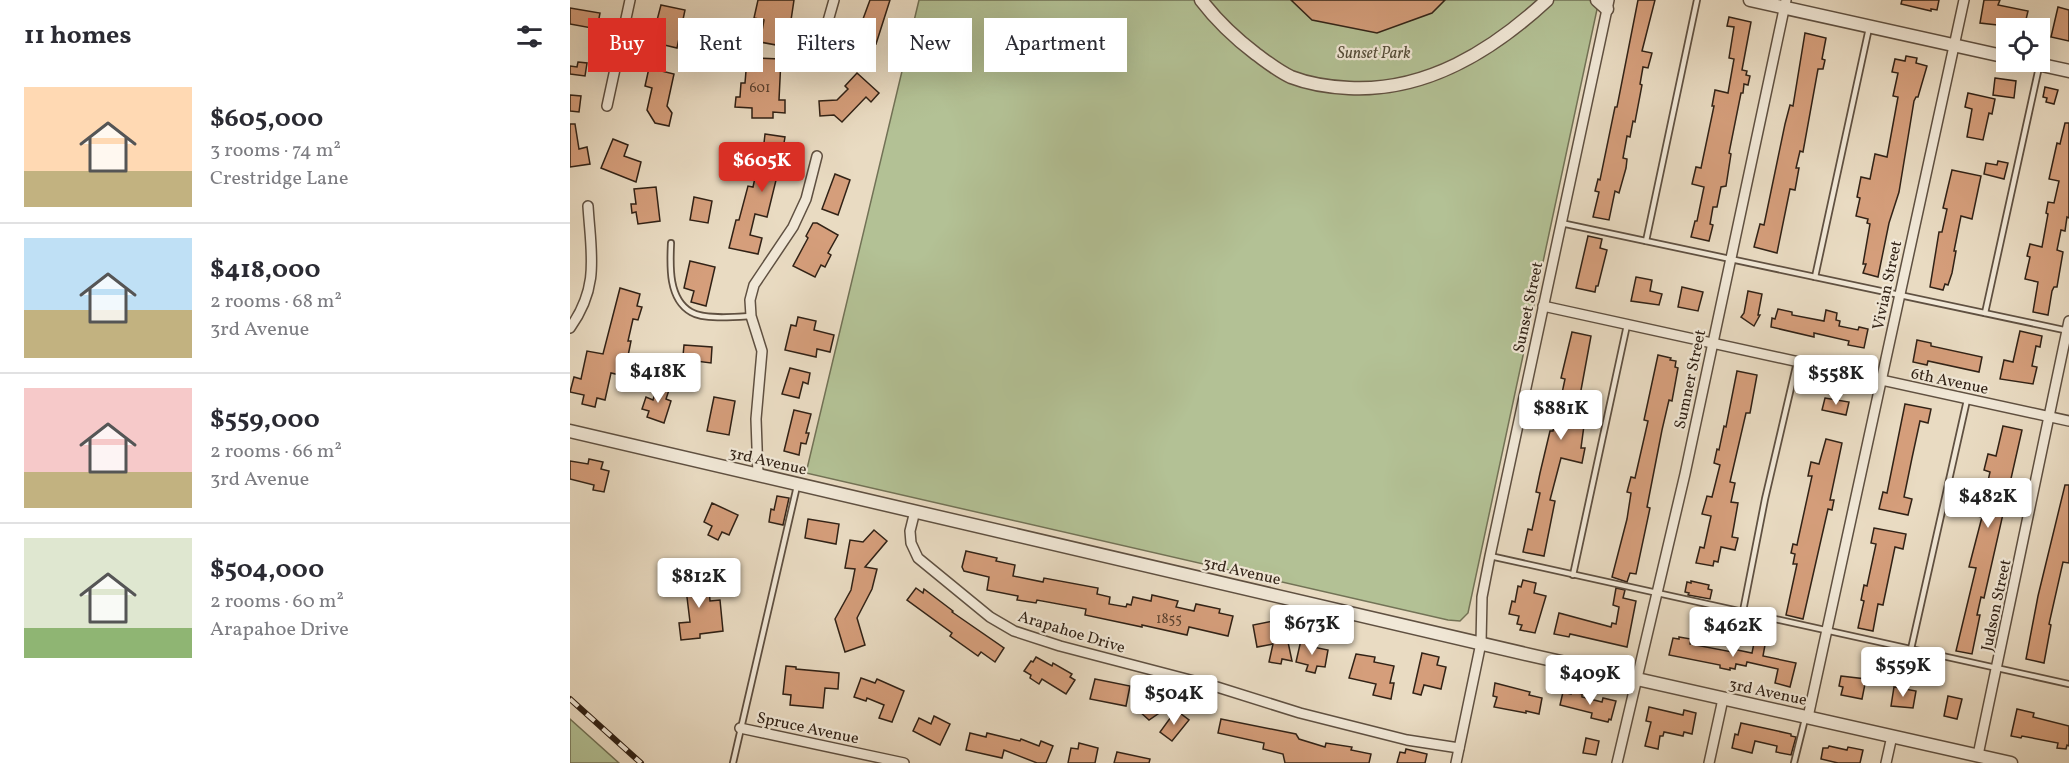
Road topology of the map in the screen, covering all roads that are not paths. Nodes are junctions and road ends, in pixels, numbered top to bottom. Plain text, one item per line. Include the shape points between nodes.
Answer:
1 (630, 0) edge
2 (834, 0) edge
3 (1201, 0) edge
4 (1547, 0) edge
5 (1697, 0) edge
6 (1750, 0) edge
7 (1964, 0) edge
8 (1604, 3) edge
9 (1785, 4) edge
10 (829, 18) edge
11 (1870, 26) junction
12 (1954, 45) junction
13 (1996, 55) edge
14 (2050, 66) edge
15 (2069, 70) edge
16 (2032, 72) edge
17 (607, 106) dead end
18 (817, 156) dead end
19 (588, 206) dead end
20 (1561, 223) junction
21 (1646, 241) junction
22 (671, 243) dead end
23 (1730, 259) junction
24 (1815, 277) junction
25 (1900, 295) junction
26 (1543, 306) junction
27 (1985, 313) junction
28 (751, 316) junction
29 (1627, 324) junction
30 (2068, 327) edge
31 (570, 328) edge
32 (1712, 343) junction
33 (1797, 362) junction
34 (1881, 380) junction
35 (1967, 399) junction
36 (2049, 417) junction
37 (2069, 421) edge
38 (570, 431) edge
39 (758, 474) junction
40 (798, 484) junction
41 (915, 511) junction
42 (1490, 556) junction
43 (1574, 575) junction
44 (1658, 593) junction
45 (1743, 611) junction
46 (1828, 630) junction
47 (1481, 643) junction
48 (1911, 649) junction
49 (1996, 669) junction
50 (1637, 679) junction
51 (2069, 684) edge
52 (1723, 699) junction
53 (1807, 717) junction
54 (740, 728) junction
55 (1892, 736) junction
56 (1459, 748) junction
57 (1976, 759) edge
58 (733, 763) edge
59 (904, 763) edge
60 (1456, 763) edge
61 (1617, 763) edge
62 (1709, 763) edge
63 (1794, 763) edge
64 (1886, 763) edge
65 (2011, 763) edge

1 - 17 street
2 - 10 street
3 - 4 street via 1228,32 1284,73 1317,85 1359,88 1401,85 1446,70 1518,27
5 - 21 lane
6 - 9 street
7 - 12 street, Vivian Street
8 - 20 street, Sunset Street
9 - 11 street
9 - 23 street, Sumner Street
11 - 12 street
11 - 24 lane
12 - 13 street
12 - 25 street, Vivian Street
14 - 15 street
16 - 27 lane
18 - 28 street via 806,198 793,227 754,285
19 - 31 street via 589,292
20 - 21 lane
20 - 26 street, Sunset Street
21 - 23 lane
22 - 28 lane via 669,269 675,290 691,313 720,318
23 - 24 lane
23 - 32 street, Sumner Street
24 - 25 lane
25 - 27 lane
25 - 34 street, Vivian Street
26 - 29 street, 6th Avenue
26 - 42 street, Sunset Street
27 - 30 lane
28 - 39 street via 762,351 756,419
29 - 32 street, 6th Avenue
29 - 43 lane
30 - 36 street, Judson Street
32 - 33 street, 6th Avenue
32 - 44 street, Sumner Street
33 - 34 street, 6th Avenue
33 - 45 lane
34 - 35 street, 6th Avenue
34 - 46 street, Vivian Street
35 - 36 street, 6th Avenue
35 - 48 lane
36 - 37 street, 6th Avenue
36 - 49 street, Judson Street
38 - 39 street, 3rd Avenue
39 - 40 street, 3rd Avenue
40 - 41 street, 3rd Avenue
40 - 54 lane
41 - 47 street, 3rd Avenue
41 - 56 street, Arapahoe Drive via 910,531 918,558 990,617 1014,631 1304,714 1407,740
42 - 43 lane
42 - 47 street, Sunset Street via 1482,597
43 - 44 lane
44 - 45 lane
44 - 50 street, Sumner Street
45 - 46 lane
46 - 48 lane
46 - 53 street, Vivian Street
47 - 50 street, 3rd Avenue
47 - 56 street, Sunset Street
48 - 49 lane
49 - 51 lane
49 - 57 street, Judson Street
50 - 52 street, 3rd Avenue
50 - 61 street, Sumner Street
52 - 53 street, 3rd Avenue
52 - 62 street
53 - 55 street, 3rd Avenue
53 - 63 lane
54 - 58 lane
54 - 59 street, Spruce Avenue
55 - 57 street, 3rd Avenue
55 - 64 street
56 - 60 street, Sunset Street
57 - 65 street, 3rd Avenue

